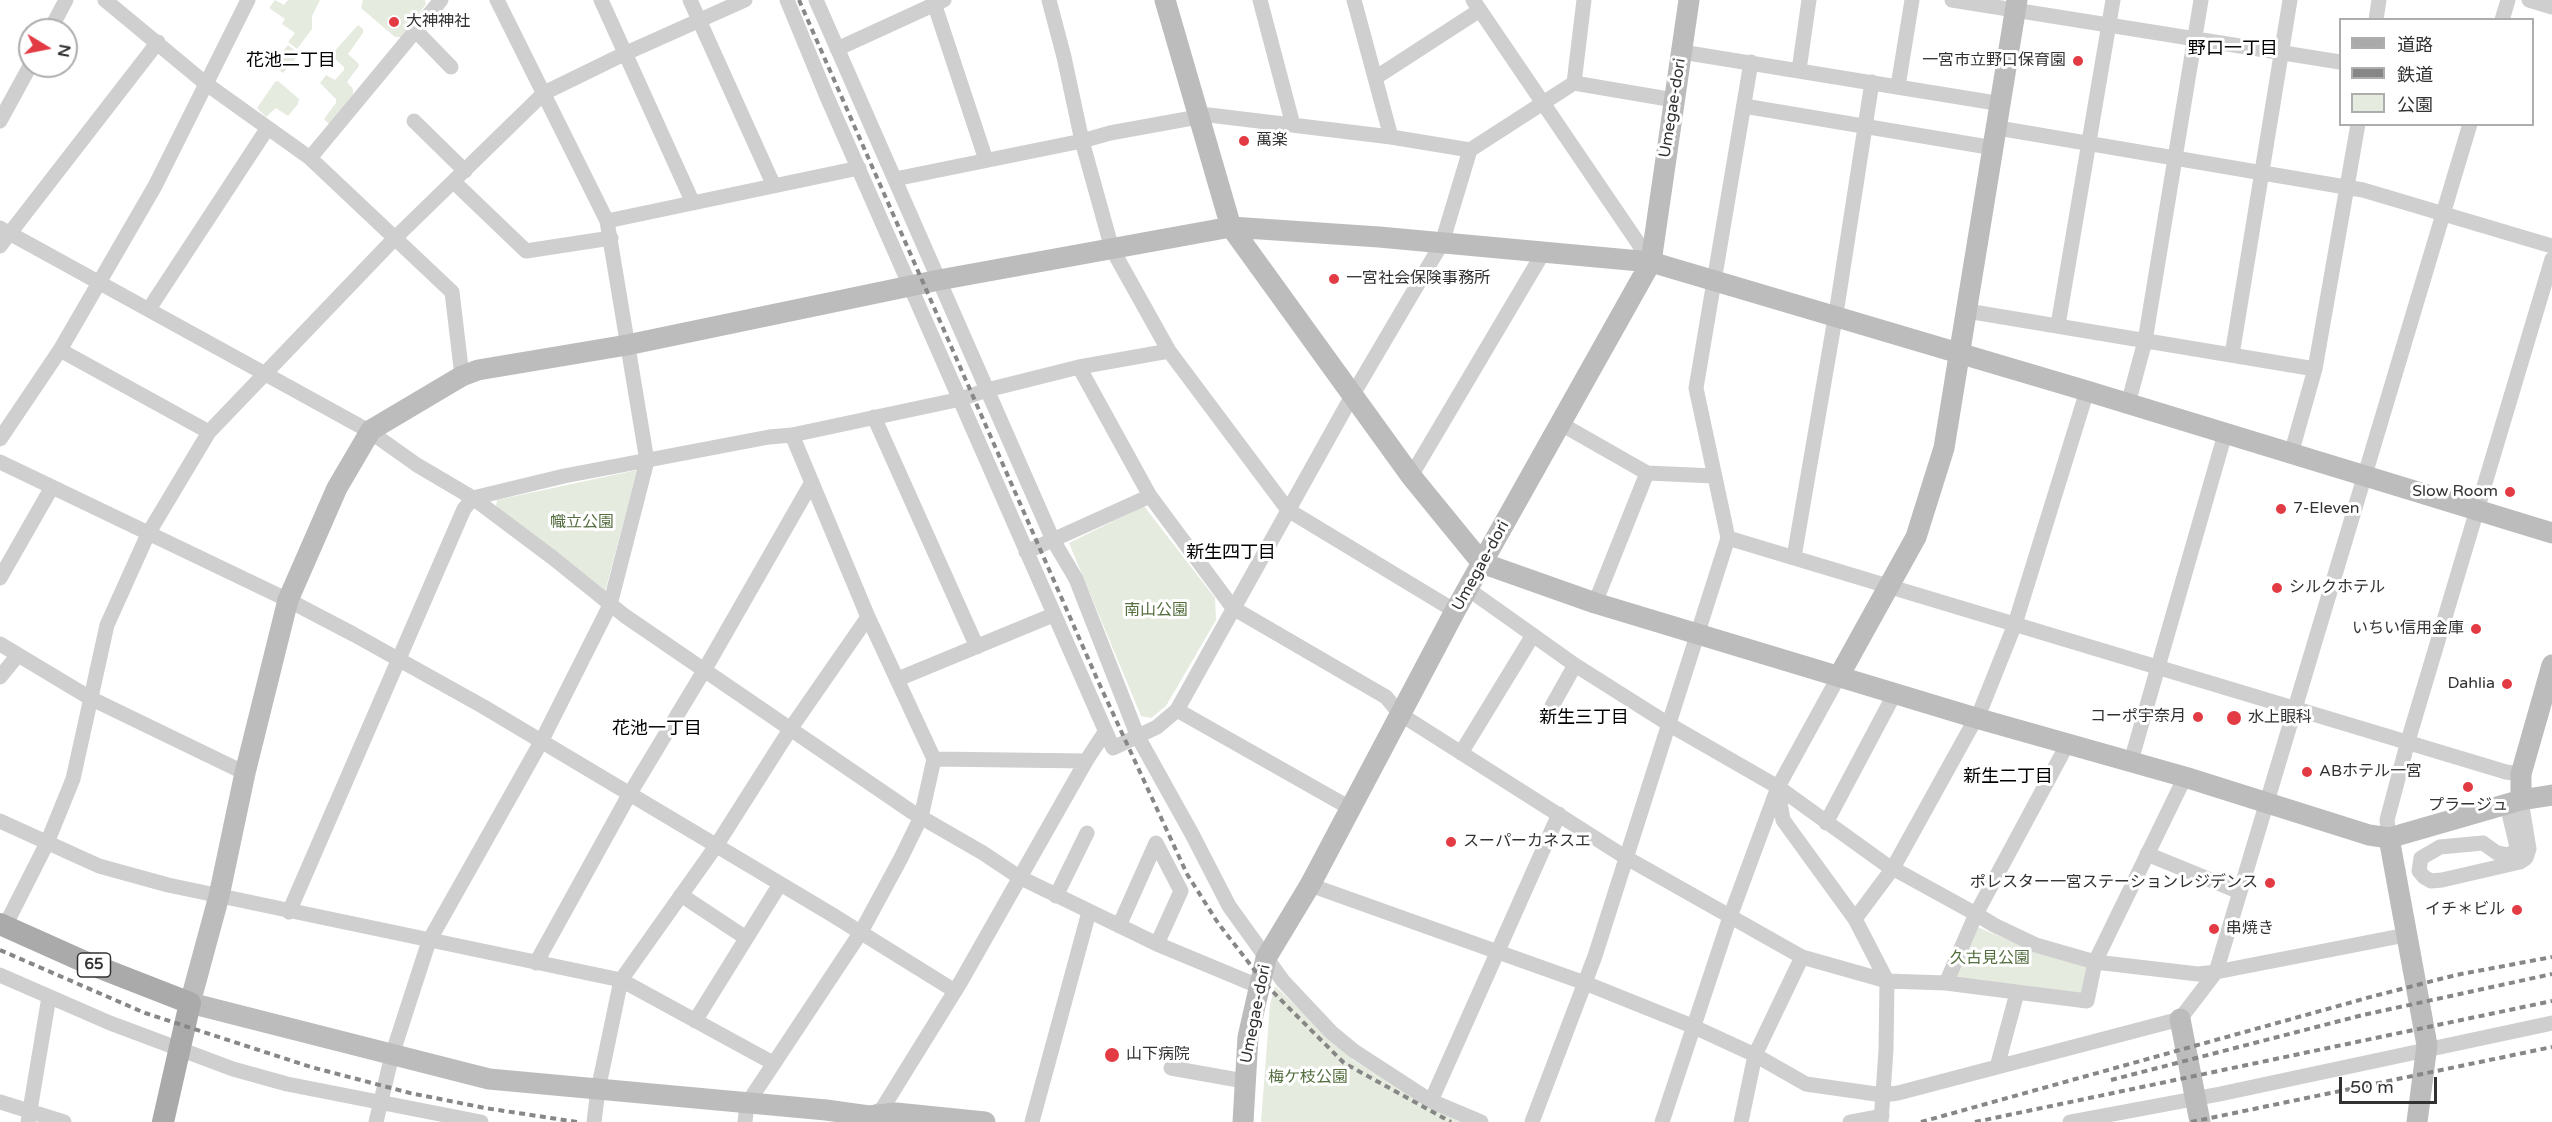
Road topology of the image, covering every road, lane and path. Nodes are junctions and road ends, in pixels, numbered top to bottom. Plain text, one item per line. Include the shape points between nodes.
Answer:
1 (66, 0) edge
2 (105, 0) edge
3 (248, 0) edge
4 (441, 0) edge
5 (497, 0) edge
6 (601, 0) edge
7 (690, 0) edge
8 (745, 0) edge
9 (787, 0) edge
10 (816, 0) edge
11 (1049, 0) edge
12 (1165, 0) edge
13 (1260, 0) edge
14 (1354, 0) edge
15 (1584, 0) edge
16 (1689, 0) edge
17 (1809, 0) edge
18 (1912, 0) edge
19 (1952, 0) edge
20 (2113, 0) edge
21 (2201, 0) edge
22 (2290, 0) edge
23 (2379, 0) edge
24 (2508, 0) edge
25 (2529, 0) edge
26 (937, 2) edge
27 (1476, 5) edge
28 (2017, 5) edge
29 (2552, 7) edge
30 (56, 18) edge
31 (2376, 18) edge
32 (2503, 18) edge
33 (698, 21) junction
34 (2109, 24) junction
35 (416, 30) junction
36 (2195, 39) junction
37 (158, 42) junction
38 (837, 49) junction
39 (1682, 52) junction
40 (2282, 53) junction
41 (624, 54) junction
42 (1751, 62) junction
43 (2339, 62) edge
44 (451, 67) dead end
45 (1799, 70) junction
46 (23, 78) edge
47 (1375, 78) junction
48 (1872, 82) junction
49 (205, 83) junction
50 (1574, 83) junction
51 (1898, 86) junction
52 (544, 93) junction
53 (1674, 100) junction
54 (1543, 103) junction
55 (2002, 104) junction
56 (1744, 106) junction
57 (1198, 116) junction
58 (0, 121) edge
59 (414, 121) dead end
60 (1293, 125) junction
61 (1865, 126) junction
62 (2358, 126) edge
63 (2469, 126) edge
64 (267, 129) junction
65 (1391, 137) junction
66 (1996, 138) junction
67 (1082, 141) junction
68 (2088, 143) junction
69 (1470, 150) junction
70 (310, 158) junction
71 (2175, 158) junction
72 (986, 160) junction
73 (859, 168) junction
74 (2262, 172) junction
75 (459, 177) junction
76 (895, 179) junction
77 (774, 186) junction
78 (2347, 188) junction
79 (693, 203) junction
80 (2443, 214) junction
81 (607, 221) junction
82 (1232, 227) junction
83 (5, 231) edge
84 (611, 238) junction
85 (394, 239) junction
86 (1442, 243) junction
87 (0, 246) edge
88 (2552, 246) edge
89 (1112, 249) junction
90 (1543, 253) junction
91 (2552, 259) edge
92 (1651, 262) junction
93 (939, 280) junction
94 (1714, 281) junction
95 (98, 282) junction
96 (911, 286) junction
97 (149, 309) junction
98 (1967, 311) junction
99 (1835, 316) junction
100 (2058, 325) junction
101 (2145, 341) junction
102 (627, 345) junction
103 (60, 350) junction
104 (1169, 351) junction
105 (1959, 355) junction
106 (2232, 355) junction
107 (1079, 367) junction
108 (2315, 369) junction
109 (264, 372) junction
110 (462, 376) junction
111 (987, 390) junction
112 (2087, 391) junction
113 (1352, 396) junction
114 (961, 399) junction
115 (2128, 404) junction
116 (873, 417) junction
117 (1561, 424) junction
118 (369, 431) junction
119 (209, 432) junction
120 (2225, 434) junction
121 (792, 435) junction
122 (0, 439) edge
123 (2291, 454) junction
124 (647, 461) junction
125 (0, 462) edge
126 (1647, 473) junction
127 (1412, 476) junction
128 (1714, 476) junction
129 (2366, 476) junction
130 (812, 482) junction
131 (52, 488) junction
132 (1150, 496) junction
133 (473, 498) junction
134 (1288, 510) junction
135 (2477, 510) junction
136 (2552, 533) edge
137 (148, 534) junction
138 (1728, 538) junction
139 (1053, 540) junction
140 (1026, 552) junction
141 (1794, 557) junction
142 (1482, 563) junction
143 (0, 578) edge
144 (1890, 586) junction
145 (1468, 589) junction
146 (288, 600) junction
147 (1595, 603) junction
148 (610, 605) junction
149 (1233, 608) junction
150 (1455, 611) junction
151 (1053, 615) junction
152 (868, 617) junction
153 (2015, 624) junction
154 (1698, 633) junction
155 (1533, 635) junction
156 (0, 644) edge
157 (977, 647) junction
158 (18, 655) junction
159 (399, 660) junction
160 (1575, 665) junction
161 (2552, 665) edge
162 (2157, 667) junction
163 (705, 669) junction
164 (1839, 676) junction
165 (0, 677) edge
166 (898, 679) junction
167 (1894, 693) junction
168 (90, 698) junction
169 (1552, 706) dead end
170 (2295, 708) junction
171 (1177, 710) junction
172 (1400, 714) junction
173 (1976, 718) junction
174 (1670, 724) junction
175 (791, 728) junction
176 (1105, 732) junction
177 (1138, 737) junction
178 (2408, 741) junction
179 (541, 742) junction
180 (2068, 743) junction
181 (1461, 753) junction
182 (934, 759) junction
183 (1086, 761) junction
184 (2131, 761) junction
185 (245, 773) junction
186 (2521, 774) junction
187 (2185, 777) junction
188 (1778, 787) junction
189 (629, 795) junction
190 (2552, 795) edge
191 (2514, 802) junction
192 (2266, 804) junction
193 (1350, 808) junction
194 (1559, 814) junction
195 (921, 817) junction
196 (0, 821) edge
197 (1826, 823) junction
198 (1087, 833) dead end
199 (2389, 838) junction
200 (47, 843) junction
201 (716, 846) junction
202 (2147, 854) junction
203 (1625, 857) junction
204 (1893, 868) junction
205 (1019, 878) junction
206 (780, 884) junction
207 (1310, 885) junction
208 (2240, 892) junction
209 (681, 895) junction
210 (219, 896) junction
211 (1056, 896) junction
212 (289, 912) junction
213 (1089, 912) junction
214 (1976, 914) junction
215 (1730, 916) junction
216 (1855, 919) junction
217 (2, 925) edge
218 (1119, 926) junction
219 (861, 932) junction
220 (2406, 934) junction
221 (746, 938) junction
222 (429, 941) junction
223 (1157, 944) junction
224 (1496, 952) junction
225 (1802, 957) junction
226 (1266, 958) junction
227 (2095, 962) junction
228 (536, 963) junction
229 (2216, 972) junction
230 (0, 975) edge
231 (621, 980) junction
232 (1887, 981) junction
233 (1946, 982) junction
234 (1585, 983) junction
235 (1258, 986) junction
236 (955, 991) junction
237 (2017, 993) junction
238 (49, 997) junction
239 (190, 1003) junction
240 (2180, 1019) junction
241 (695, 1021) junction
242 (2552, 1023) edge
243 (1692, 1026) junction
244 (178, 1048) junction
245 (1755, 1054) junction
246 (392, 1055) junction
247 (773, 1063) junction
248 (1997, 1067) junction
249 (1171, 1068) dead end
250 (1244, 1081) junction
251 (598, 1090) junction
252 (1884, 1095) junction
253 (1431, 1101) junction
254 (0, 1102) edge
255 (382, 1103) junction
256 (746, 1113) edge
257 (29, 1117) edge
258 (869, 1119) edge
259 (1882, 1119) edge
260 (64, 1122) edge
261 (163, 1122) edge
262 (376, 1122) edge
263 (481, 1122) edge
264 (594, 1122) edge
265 (985, 1122) edge
266 (1032, 1122) edge
267 (1243, 1122) edge
268 (1481, 1122) edge
269 (1532, 1122) edge
270 (1662, 1122) edge
271 (1741, 1122) edge
272 (1850, 1122) edge
273 (2070, 1122) edge
274 (2200, 1122) edge
275 (2416, 1122) edge

1 - 30 street
2 - 37 street
3 - 49 street
4 - 35 street
5 - 52 street
6 - 41 street
7 - 33 street
8 - 33 street
9 - 73 street
10 - 38 street
11 - 67 street
12 - 57 street
13 - 60 street
14 - 47 street
15 - 50 street
16 - 39 street, Umegae-dori
17 - 45 street
18 - 51 street
19 - 28 street
20 - 34 street
21 - 36 street
22 - 40 street
23 - 31 street
24 - 32 street
25 - 29 street
26 - 38 street
26 - 72 street
27 - 47 street
27 - 54 street
28 - 34 street
28 - 55 street
33 - 41 street
33 - 77 street
34 - 36 street
34 - 68 street
35 - 44 street
35 - 70 street
36 - 40 street
36 - 71 street
37 - 49 street
37 - 83 street
38 - 76 street
39 - 42 street
39 - 53 street, Umegae-dori
40 - 43 street
40 - 74 street
41 - 52 street
41 - 79 street
42 - 45 street
42 - 56 street
45 - 48 street
46 - 58 street
47 - 65 street
48 - 51 street
48 - 61 street
49 - 64 street
49 - 95 street via 154,186
50 - 53 street
50 - 54 street
51 - 55 street
52 - 75 street
52 - 81 street
53 - 92 street, Umegae-dori
54 - 69 street
54 - 92 street
55 - 66 street
56 - 61 street
56 - 94 street
57 - 60 street
57 - 67 street
57 - 82 street
59 - 75 street
60 - 65 street
61 - 66 street
61 - 99 street
62 - 78 street
63 - 80 street
64 - 70 street
64 - 97 street
65 - 69 street
66 - 68 street
66 - 98 street
67 - 72 street
67 - 89 street
68 - 71 street
68 - 100 street
69 - 86 street
70 - 85 street
71 - 74 street
71 - 101 street
72 - 76 street
73 - 77 street
73 - 96 street
74 - 78 street
74 - 106 street
75 - 84 street via 526,251
75 - 85 street
76 - 93 street
77 - 79 street
78 - 80 street
78 - 108 street
79 - 81 street
80 - 88 street
80 - 129 street
81 - 84 street
82 - 86 street
82 - 89 street
82 - 113 street
83 - 87 street
83 - 95 street
84 - 102 street
85 - 109 street
85 - 110 street via 452,292
86 - 90 street
86 - 113 street
89 - 93 street
89 - 104 street
90 - 92 street
90 - 127 street
91 - 135 street
92 - 94 street
92 - 117 street, Umegae-dori
93 - 96 street
93 - 111 street
94 - 99 street
94 - 128 street via 1696,388
95 - 97 street
95 - 103 street
96 - 102 street
96 - 114 street
97 - 109 street
98 - 100 street
98 - 105 street
99 - 105 street
99 - 141 street
100 - 101 street
101 - 106 street
101 - 115 street
102 - 110 street
102 - 124 street
103 - 119 street
103 - 122 street
104 - 107 street
104 - 134 street
105 - 112 street
105 - 144 street via 1944,448 1930,499 1916,537
106 - 108 street
107 - 111 street
107 - 132 street
108 - 123 street
109 - 118 street
109 - 119 street
110 - 118 street
111 - 114 street
111 - 139 street
112 - 115 street
112 - 153 street
113 - 127 street
113 - 134 street
114 - 116 street
114 - 140 street
115 - 120 street
116 - 121 street
116 - 157 street
117 - 126 street
117 - 142 street, Umegae-dori
118 - 133 street
118 - 146 street via 337,488
119 - 137 street
120 - 123 street
120 - 162 street
121 - 124 street
121 - 130 street
123 - 129 street
124 - 133 street
124 - 148 street
125 - 131 street
126 - 128 street
126 - 147 street
127 - 142 street
128 - 138 street
129 - 135 street
129 - 170 street
130 - 152 street
130 - 163 street
131 - 137 street
131 - 143 street
132 - 139 street
132 - 149 street
133 - 148 street
133 - 159 street via 464,509
134 - 149 street
134 - 150 street
135 - 136 street
135 - 178 street
137 - 146 street
137 - 168 street via 106,625
138 - 141 street
138 - 154 street
139 - 140 street
139 - 177 street via 1077,579
140 - 151 street
141 - 144 street
142 - 145 street, Umegae-dori
142 - 147 street
144 - 153 street
144 - 164 street
145 - 150 street, Umegae-dori
145 - 155 street
146 - 159 street
146 - 185 street
147 - 154 street
148 - 163 street
148 - 179 street
149 - 171 street
149 - 172 street via 1386,697
150 - 172 street, Umegae-dori
151 - 157 street
151 - 176 street
152 - 166 street
152 - 175 street
153 - 162 street
153 - 173 street
154 - 164 street
154 - 174 street
155 - 160 street
155 - 181 street
156 - 158 street
157 - 166 street
158 - 165 street
158 - 168 street
159 - 179 street
159 - 212 street
160 - 169 street
160 - 174 street
161 - 186 street
162 - 170 street
162 - 184 street
163 - 175 street
163 - 189 street
164 - 167 street
164 - 188 street
166 - 182 street
167 - 173 street
167 - 197 street
168 - 185 street
168 - 200 street via 73,779
170 - 178 street
170 - 192 street
171 - 177 street
171 - 193 street
172 - 181 street
172 - 193 street, Umegae-dori
173 - 180 street
173 - 204 street
174 - 188 street
174 - 203 street
175 - 195 street
175 - 201 street
176 - 177 street via 1113,748
176 - 183 street
177 - 226 street via 1229,906
178 - 186 street
178 - 199 street via 2387,820
179 - 189 street
179 - 222 street
180 - 184 street
180 - 214 street
181 - 194 street
182 - 183 street
182 - 195 street
183 - 205 street
184 - 187 street
185 - 210 street
186 - 191 street
187 - 192 street
187 - 202 street
188 - 197 street
188 - 215 street
188 - 216 street via 1783,820
189 - 201 street
189 - 228 street
190 - 191 street
191 - 191 street via 2529,849 2526,858 2442,880 2431,881 2419,871 2421,858 2440,848 2483,843 2497,853 2514,852
191 - 199 street
192 - 199 street via 2369,836
192 - 208 street
193 - 207 street, Umegae-dori
194 - 203 street
194 - 224 street
195 - 205 street
195 - 219 street
196 - 200 street
197 - 204 street
198 - 211 street
199 - 220 street
200 - 210 street via 99,866
200 - 217 street
201 - 206 street
201 - 209 street
202 - 208 street
202 - 227 street
203 - 215 street
203 - 234 street
204 - 214 street
204 - 216 street
205 - 211 street
205 - 236 street
206 - 219 street
206 - 221 street
207 - 224 street
207 - 226 street, Umegae-dori
208 - 229 street
209 - 221 street
209 - 231 street
210 - 212 street
210 - 239 street
211 - 213 street
212 - 222 street
213 - 218 street
213 - 266 street
214 - 227 street via 2036,945
214 - 233 street
215 - 225 street
215 - 243 street
216 - 232 street
217 - 239 main road, 65
218 - 223 street
218 - 223 street via 1156,843 1181,891
219 - 236 street
219 - 247 street
220 - 229 street
220 - 275 street via 2427,1045
221 - 241 street
222 - 228 street
222 - 246 street
223 - 235 street
224 - 234 street
224 - 253 street
225 - 232 street
225 - 245 street
226 - 235 street, Umegae-dori
226 - 253 street via 1331,1032
227 - 229 street via 2186,973
227 - 237 street via 2087,1001
228 - 231 street
229 - 240 street
230 - 238 street
231 - 241 street
231 - 251 street
232 - 233 street
232 - 252 street
233 - 237 street
234 - 243 street
234 - 269 street
235 - 250 street, Umegae-dori
236 - 258 street via 882,1109
237 - 248 street
238 - 244 street
238 - 257 street
239 - 244 main road
239 - 246 street
240 - 248 street
240 - 274 street
241 - 247 street
242 - 273 street
243 - 245 street
243 - 270 street
244 - 255 street via 286,1084
244 - 261 main road
245 - 252 street via 1806,1084
245 - 271 street
246 - 251 street via 489,1079
246 - 255 street
247 - 256 street
248 - 252 street
249 - 250 street
250 - 267 street, Umegae-dori
251 - 256 street
251 - 264 street
252 - 259 street
253 - 268 street
254 - 257 street
255 - 262 street
255 - 263 street
256 - 258 street
257 - 260 street
258 - 265 street via 896,1113
259 - 272 street

